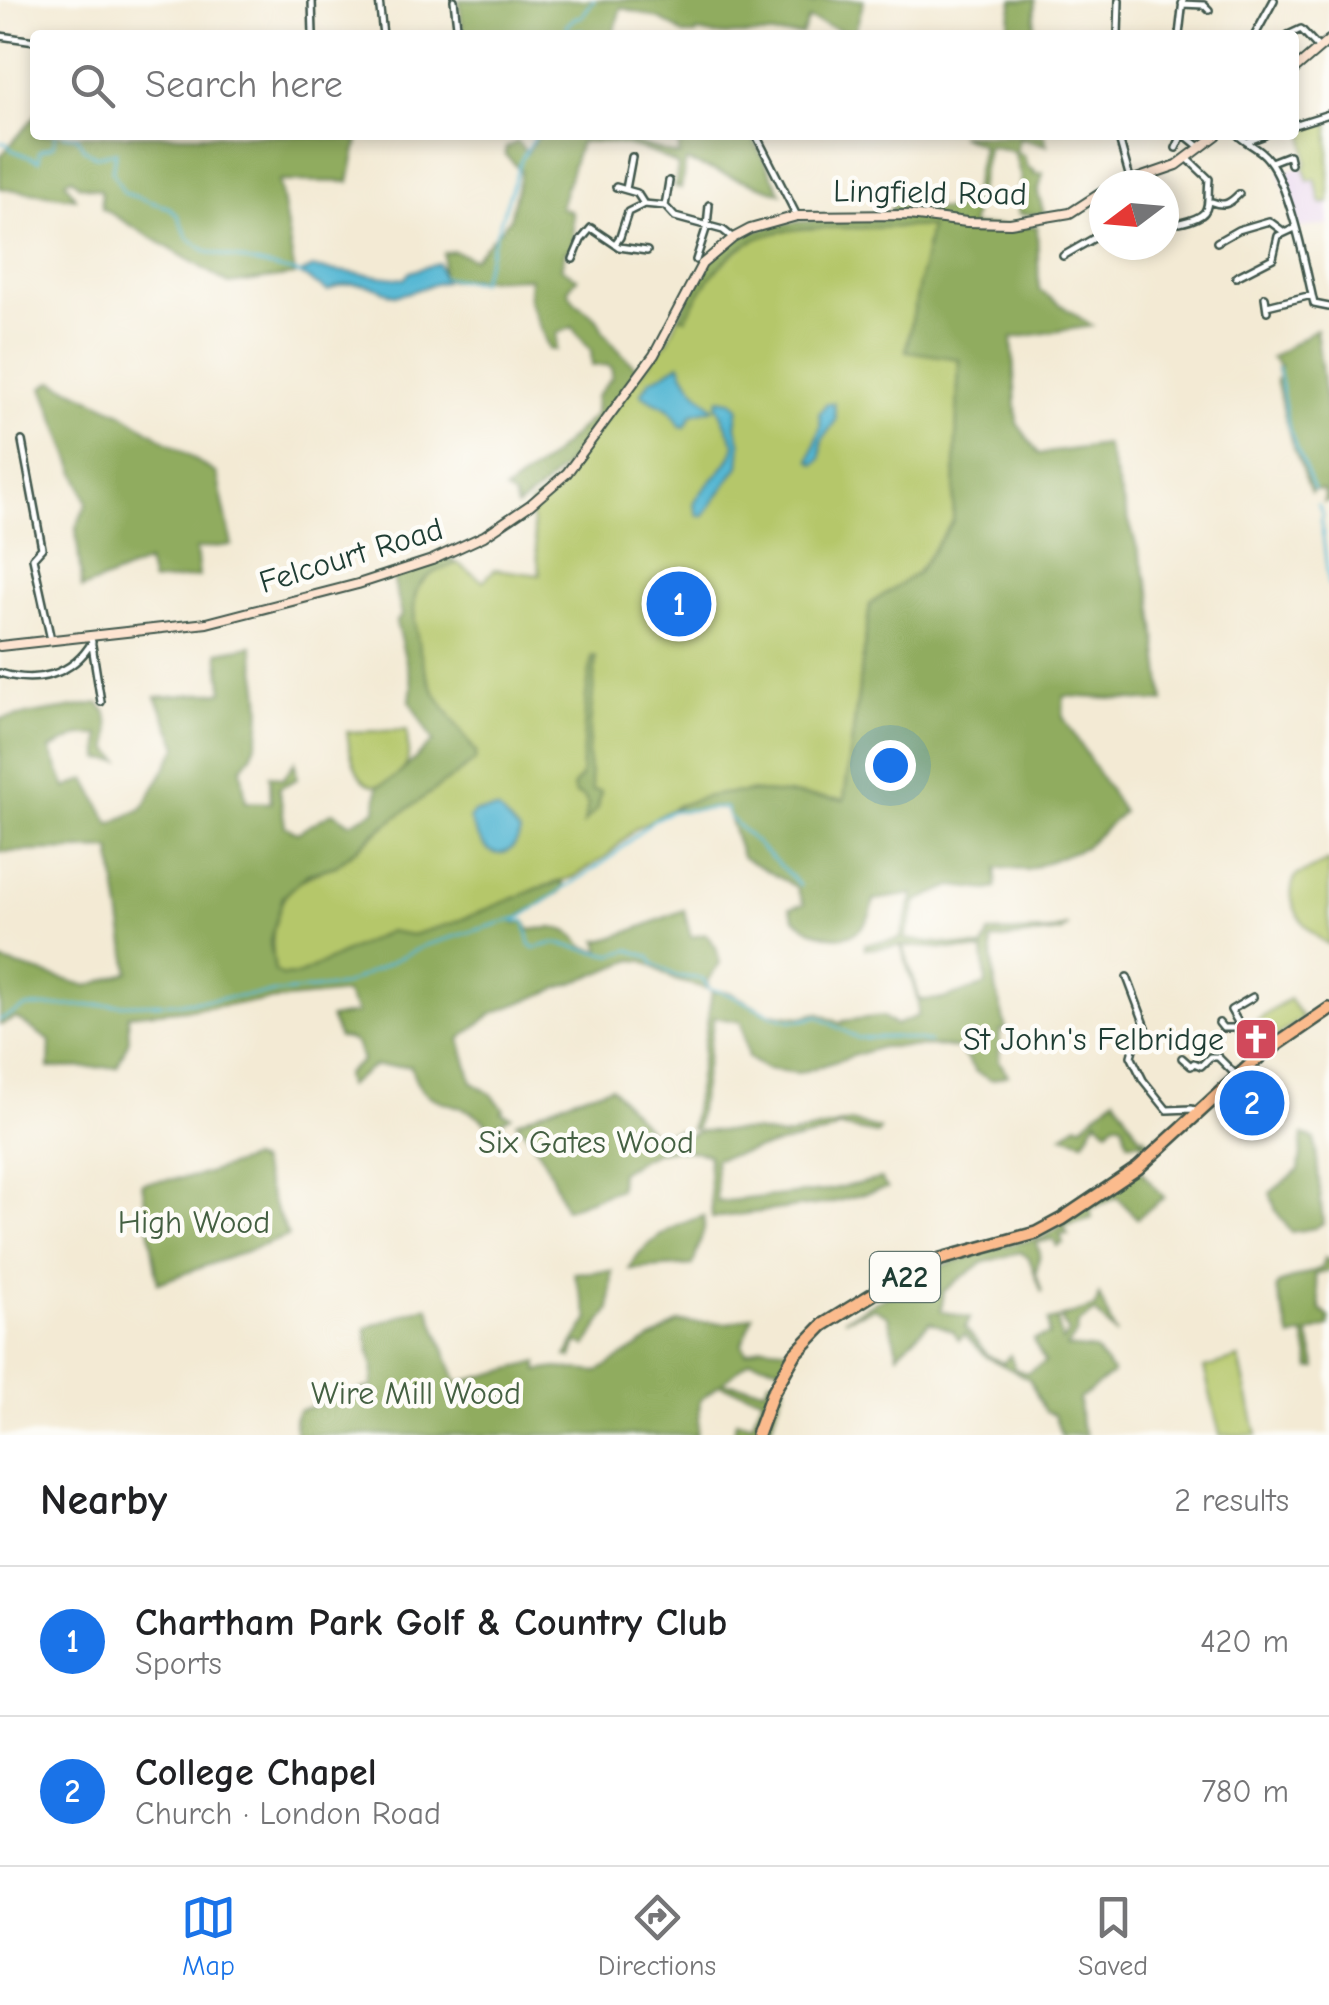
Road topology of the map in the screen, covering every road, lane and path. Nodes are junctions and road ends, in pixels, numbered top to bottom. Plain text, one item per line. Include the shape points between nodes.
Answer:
1 (312, 0) edge
2 (378, 0) edge
3 (454, 0) edge
4 (1118, 0) edge
5 (1274, 0) edge
6 (1182, 2) edge
7 (1208, 10) dead end
8 (313, 30) edge
9 (382, 30) edge
10 (457, 30) edge
11 (1118, 30) edge
12 (1179, 30) edge
13 (1258, 30) edge
14 (1297, 30) edge
15 (0, 36) edge
16 (30, 40) edge
17 (1329, 40) edge
18 (1319, 48) junction
19 (1299, 66) edge
20 (1329, 114) edge
21 (1299, 124) edge
22 (759, 140) edge
23 (1119, 140) edge
24 (1181, 140) edge
25 (1191, 140) edge
26 (1211, 140) edge
27 (1241, 140) edge
28 (1253, 140) edge
29 (1249, 142) junction
30 (1176, 148) dead end
31 (1201, 148) junction
32 (632, 157) dead end
33 (1187, 158) junction
34 (1271, 162) junction
35 (1292, 164) dead end
36 (1127, 170) edge
37 (1165, 170) edge
38 (669, 181) dead end
39 (616, 187) dead end
40 (626, 189) junction
41 (1239, 194) dead end
42 (1089, 201) edge
43 (1211, 202) junction
44 (644, 204) junction
45 (709, 204) dead end
46 (665, 206) junction
47 (797, 216) junction
48 (808, 216) joint
49 (1180, 224) dead end
50 (707, 226) junction
51 (1295, 228) junction
52 (1284, 232) junction
53 (732, 238) junction
54 (1089, 240) edge
55 (1218, 242) dead end
56 (615, 244) junction
57 (647, 251) dead end
58 (1063, 256) dead end
59 (573, 259) dead end
60 (696, 260) dead end
61 (1236, 277) dead end
62 (1312, 295) junction
63 (1265, 297) dead end
64 (1329, 308) edge
65 (22, 441) dead end
66 (91, 639) junction
67 (51, 641) junction
68 (0, 646) edge
69 (0, 673) edge
70 (101, 702) dead end
71 (1127, 976) dead end
72 (1253, 996) dead end
73 (1329, 1008) edge
74 (1219, 1023) dead end
75 (1236, 1028) junction
76 (1258, 1057) junction
77 (1182, 1058) dead end
78 (1237, 1076) junction
79 (1197, 1114) junction
80 (756, 1435) edge

1 - 8 street
2 - 9 street
3 - 10 street
4 - 11 street
5 - 13 street
6 - 7 street
6 - 12 street
14 - 18 street
15 - 16 street
17 - 18 street
18 - 19 street
20 - 21 street
22 - 47 street
23 - 36 street
24 - 30 street
25 - 31 street
26 - 31 street
27 - 29 street
28 - 29 street
29 - 34 street
31 - 33 street
32 - 40 street
33 - 37 street
33 - 43 street via 1209,179
34 - 35 street via 1289,155
34 - 51 street
38 - 46 street
39 - 40 street
40 - 44 street
41 - 43 street via 1229,204
42 - 48 street, Lingfield Road via 1070,213 1010,222
43 - 49 street via 1205,213
44 - 46 street
44 - 56 street via 628,212
45 - 50 street
46 - 50 street via 675,217
47 - 48 street, Felcourt Road
47 - 53 street, Felcourt Road
50 - 53 street
50 - 60 street
51 - 52 street
51 - 62 street
52 - 55 street via 1269,221
52 - 61 street via 1273,258
53 - 66 street, Felcourt Road via 702,264 654,356 583,454 550,490 500,526 432,560 321,595 207,623
54 - 58 street
56 - 57 street
56 - 59 street via 591,228
62 - 63 street via 1267,308
62 - 64 street via 1317,307
65 - 67 street
66 - 67 street, Felcourt Road
66 - 69 street via 78,661 52,675
66 - 70 street
67 - 68 street, Felcourt Road
71 - 79 street via 1147,1030 1132,1049 1133,1063 1166,1110
72 - 75 street via 1232,1010
73 - 76 highway, A22
74 - 75 street
75 - 76 street
76 - 78 highway, A22
77 - 78 street via 1201,1066 1218,1057
78 - 79 highway, A22
79 - 80 highway, A22 via 1138,1168 1062,1219 1036,1233 942,1259 823,1326 796,1354

